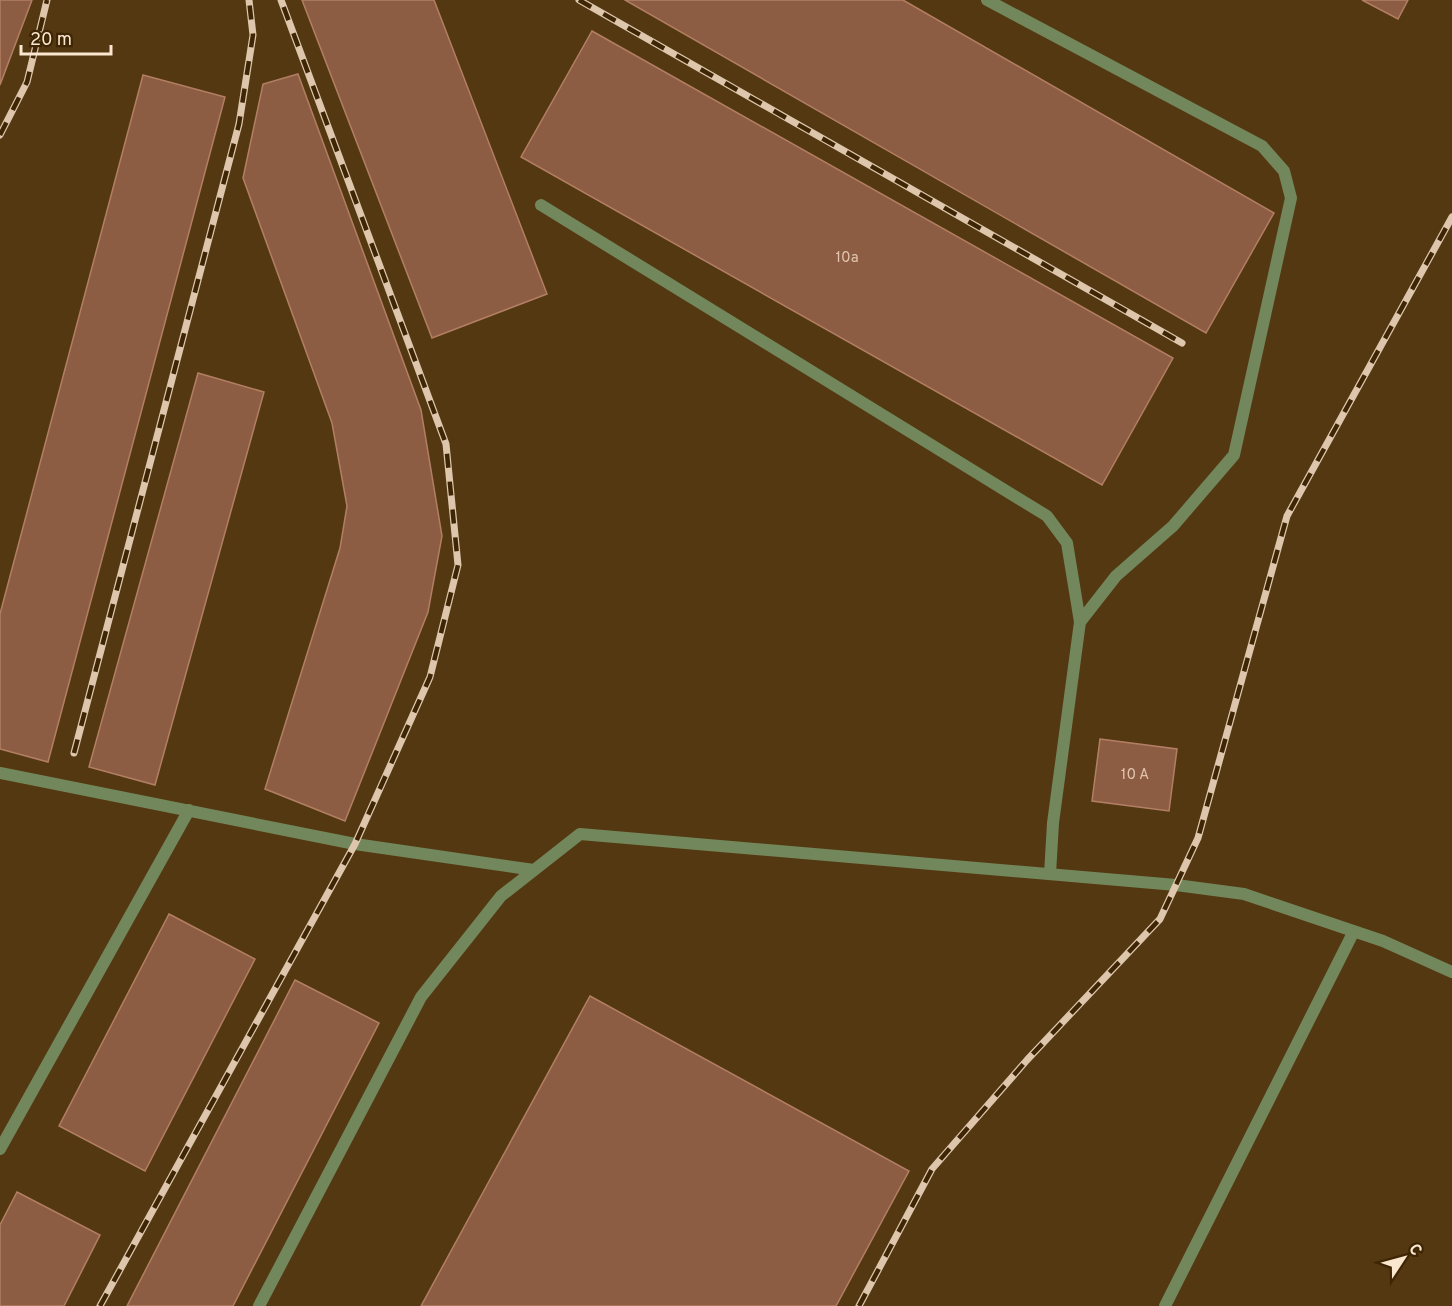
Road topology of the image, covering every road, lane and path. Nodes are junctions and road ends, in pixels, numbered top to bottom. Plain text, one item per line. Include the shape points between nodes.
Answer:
1 (987, 0) edge
2 (541, 205) dead end
3 (1080, 622) junction
4 (0, 773) edge
5 (189, 810) junction
6 (534, 870) junction
7 (1050, 874) junction
8 (1354, 931) junction
9 (1452, 972) edge
10 (0, 1149) edge
11 (260, 1306) edge
12 (1165, 1306) edge

1 - 3 lane via 1262,146 1284,171 1291,198 1234,455 1173,526 1116,576
2 - 3 lane via 1047,516 1067,543
3 - 7 lane via 1053,823
4 - 5 lane
5 - 6 lane via 355,844
5 - 10 lane
6 - 7 lane via 580,834
6 - 11 lane via 501,896 421,997
7 - 8 lane via 1244,894
8 - 9 lane
8 - 12 lane

